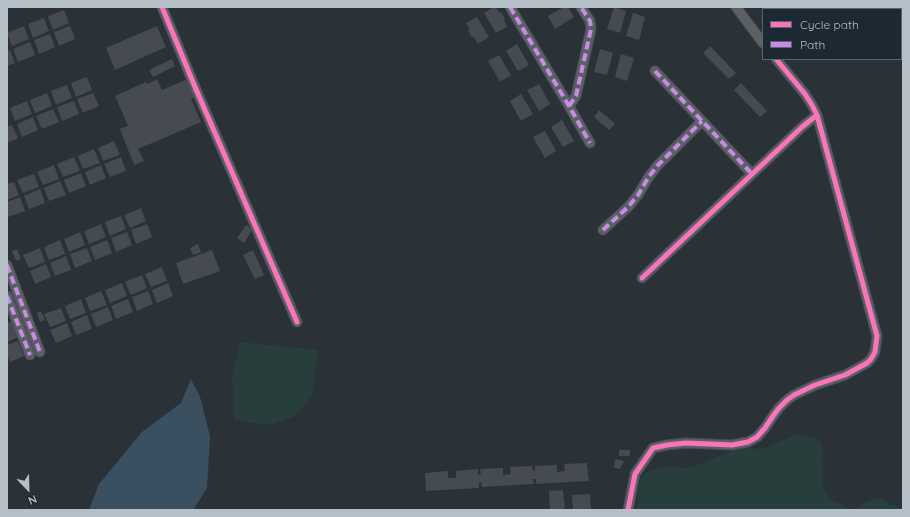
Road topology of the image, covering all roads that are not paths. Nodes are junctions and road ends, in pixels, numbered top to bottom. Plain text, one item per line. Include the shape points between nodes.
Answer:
1 (162, 7) edge
2 (510, 7) edge
3 (581, 7) edge
4 (736, 7) edge
5 (762, 42) edge
6 (777, 60) edge
7 (655, 71) dead end
8 (569, 106) junction
9 (817, 116) junction
10 (702, 121) junction
11 (590, 144) dead end
12 (752, 174) junction
13 (603, 230) dead end
14 (7, 265) edge
15 (642, 278) dead end
16 (19, 297) junction
17 (8, 299) edge
18 (297, 322) dead end
19 (40, 352) dead end
20 (30, 355) dead end
21 (628, 510) edge

1 - 18 street
2 - 8 street
3 - 8 street via 590,21 591,29 576,96
4 - 5 street
6 - 9 street via 805,94
7 - 10 street
8 - 11 street
9 - 12 street
9 - 21 street via 877,336 875,352 866,363 846,375 794,395 779,408 766,428 748,442 732,445 686,443 653,448 635,474
10 - 12 street
10 - 13 street via 657,166 628,207
12 - 15 street
14 - 16 street
16 - 17 street
16 - 19 street
17 - 20 street

